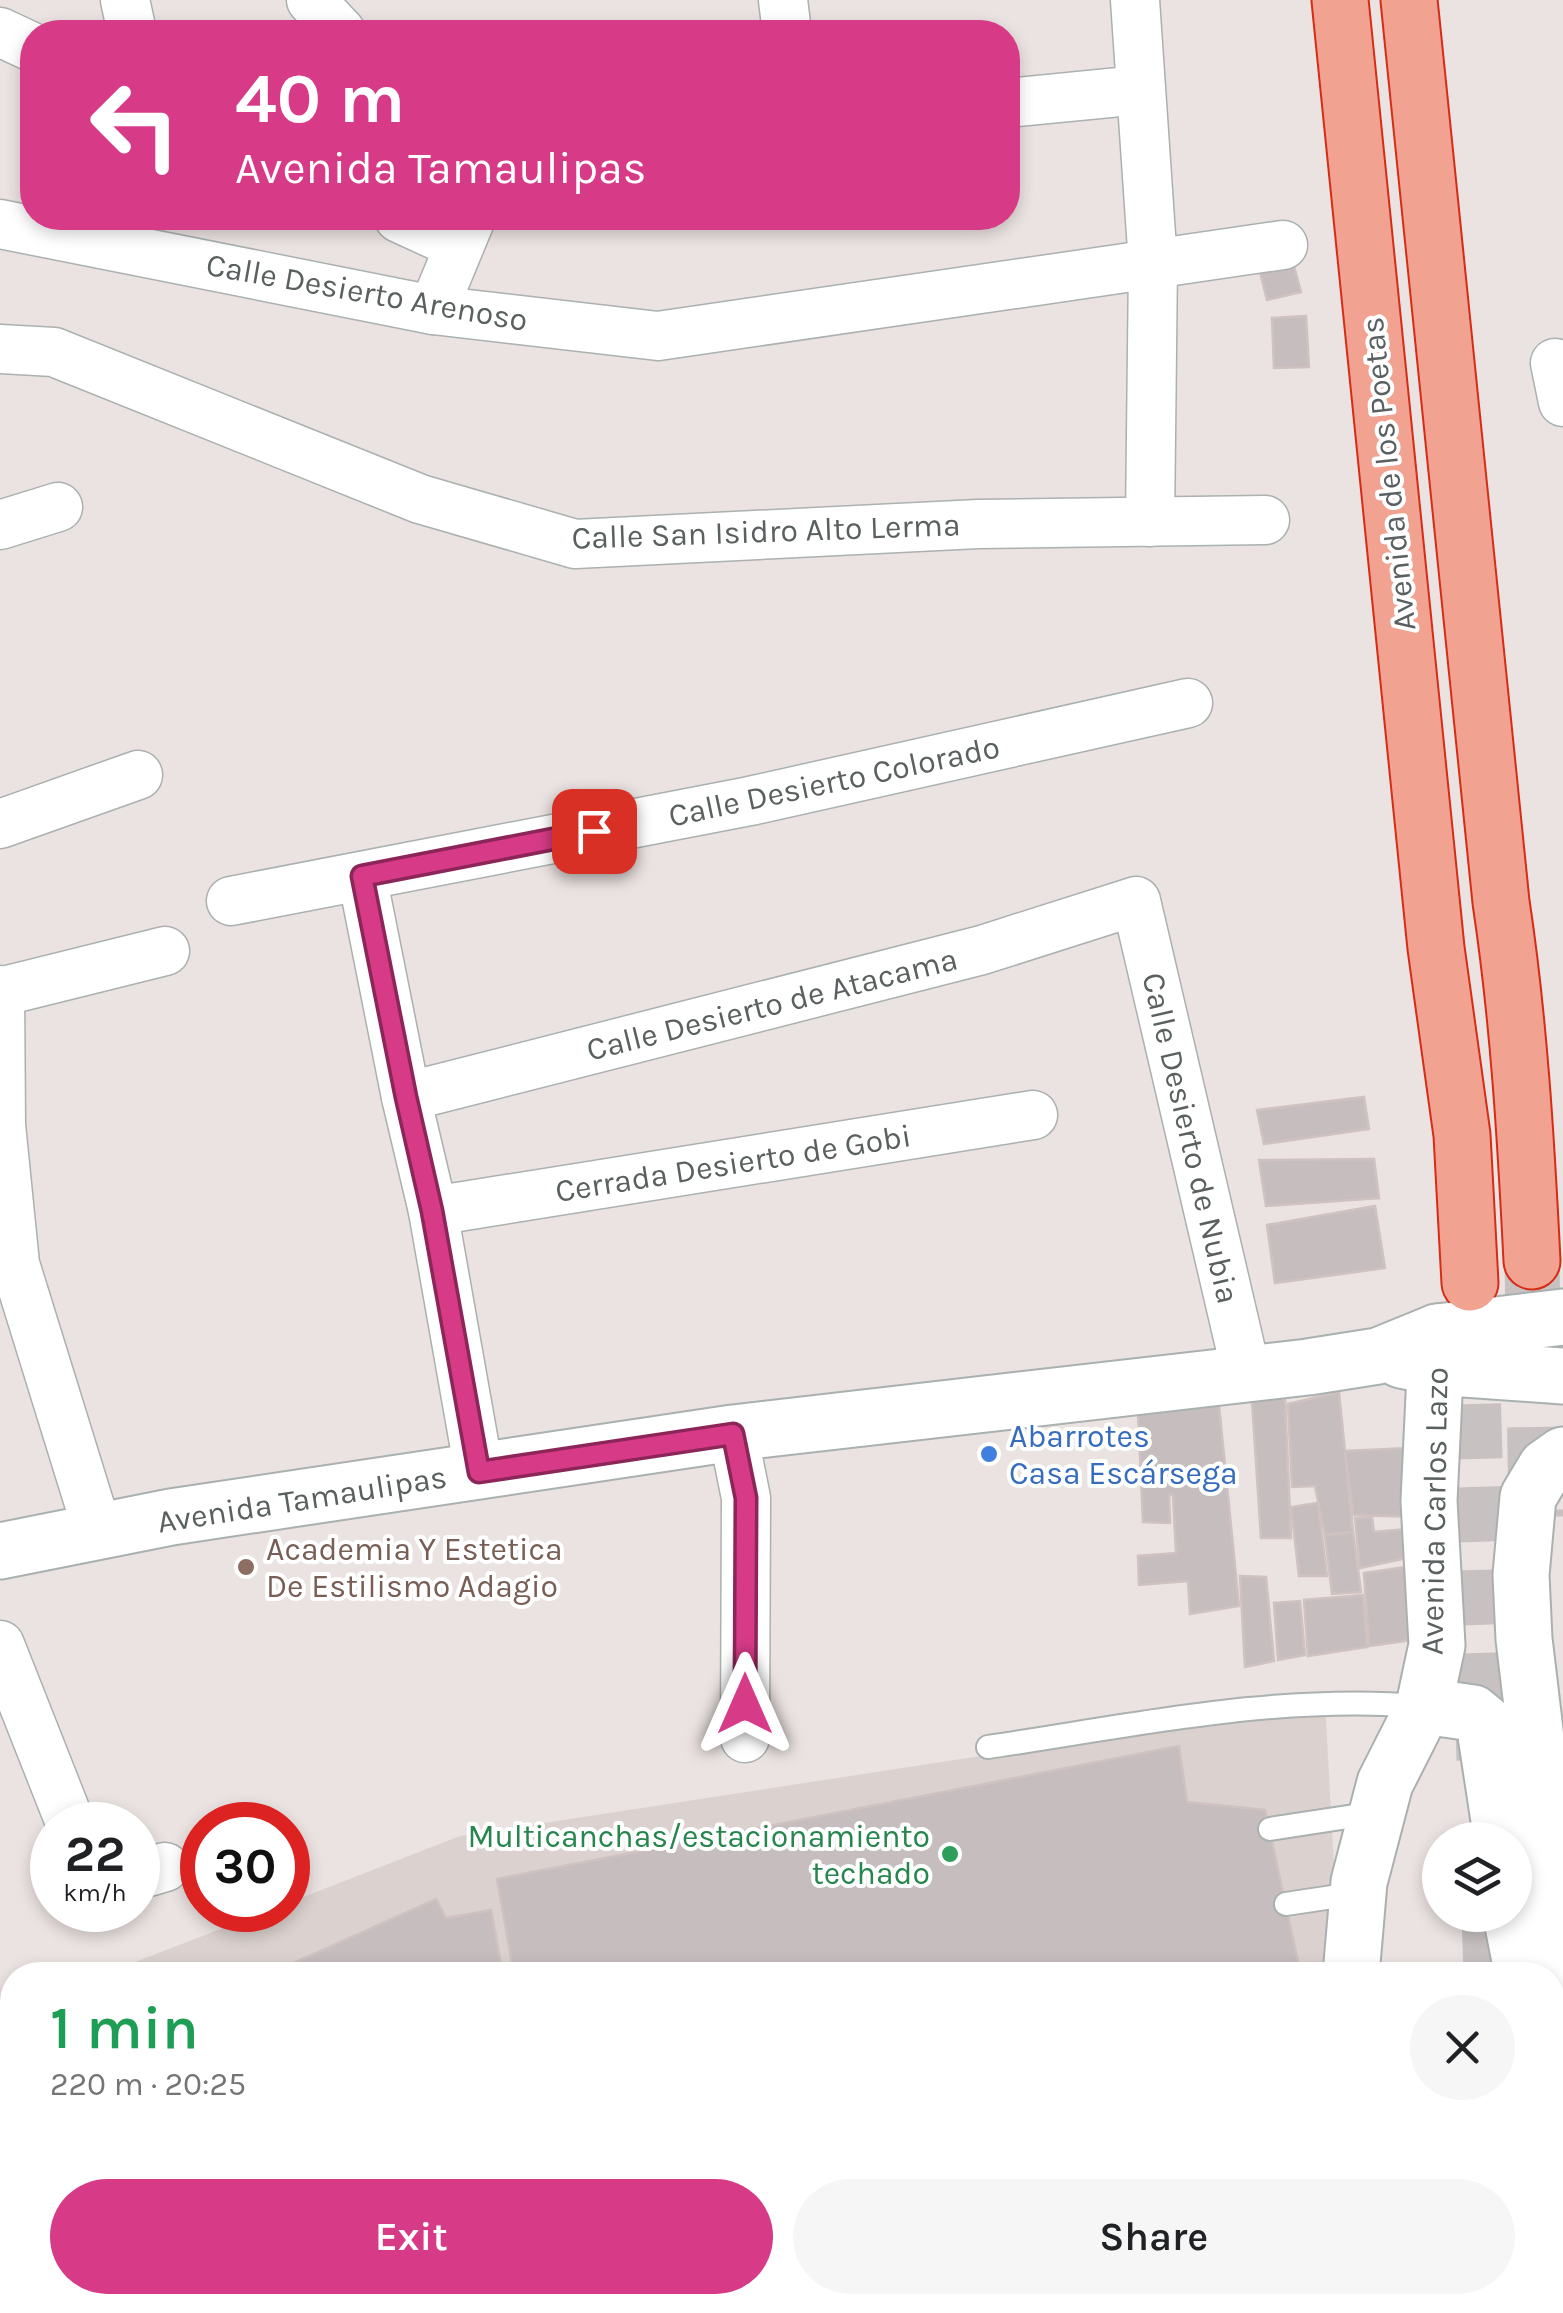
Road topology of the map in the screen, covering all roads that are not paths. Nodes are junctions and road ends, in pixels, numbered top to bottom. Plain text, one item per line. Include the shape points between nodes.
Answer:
1 (311, 0) edge
2 (1135, 0) edge
3 (1340, 0) edge
4 (1409, 0) edge
5 (330, 20) edge
6 (1140, 90) junction
7 (1020, 102) edge
8 (30, 230) edge
9 (464, 231) edge
10 (1283, 245) dead end
11 (1153, 264) junction
12 (433, 310) junction
13 (0, 350) edge
14 (58, 507) dead end
15 (1265, 520) dead end
16 (1150, 522) junction
17 (0, 525) edge
18 (1188, 704) dead end
19 (138, 775) dead end
20 (0, 824) edge
21 (362, 876) junction
22 (1136, 900) joint
23 (230, 901) dead end
24 (164, 952) dead end
25 (1513, 983) junction
26 (0, 991) edge
27 (406, 1097) junction
28 (1563, 1108) edge
29 (1033, 1115) dead end
30 (432, 1211) junction
31 (7, 1256) edge
32 (1532, 1262) tunnel mouth
33 (1470, 1283) tunnel mouth
34 (1563, 1316) edge
35 (1436, 1350) junction
36 (1247, 1376) junction
37 (1563, 1376) edge
38 (733, 1434) junction
39 (1563, 1456) edge
40 (479, 1472) junction
41 (98, 1532) junction
42 (0, 1552) edge
43 (0, 1645) edge
44 (1424, 1706) junction
45 (745, 1738) dead end
46 (988, 1747) dead end
47 (62, 1802) edge
48 (1378, 1812) junction
49 (1499, 1822) edge
50 (1270, 1829) dead end
51 (1359, 1893) junction
52 (1286, 1904) dead end
53 (1514, 1932) edge
54 (1352, 1962) edge
55 (1520, 1962) edge
56 (1563, 1962) edge

1 - 5 street
2 - 6 street
3 - 33 highway, Avenida de los Poetas via 1436,948 1462,1135
4 - 25 highway
6 - 7 street
6 - 11 street
8 - 12 street, Calle Desierto Arenoso
9 - 12 street
10 - 11 street, Calle Desierto Arenoso
11 - 12 street, Calle Desierto Arenoso via 658,336
11 - 16 street
13 - 16 street, Calle San Isidro Alto Lerma via 54,352 420,499 575,544
14 - 17 street
15 - 16 street, Calle San Isidro Alto Lerma
18 - 21 street, Calle Desierto Colorado via 750,802
19 - 20 street
21 - 23 street, Calle Desierto Colorado
21 - 27 street
22 - 27 street, Calle Desierto de Atacama via 982,950
22 - 36 street, Calle Desierto de Nubia
24 - 26 street
25 - 28 highway
25 - 32 highway
26 - 31 street
27 - 30 street
29 - 30 street, Cerrada Desierto de Gobi
30 - 40 street
31 - 41 street
34 - 35 street, Avenida Tamaulipas
35 - 36 street, Avenida Tamaulipas
35 - 37 street, Avenida Tamaulipas
35 - 44 street, Avenida Carlos Lazo via 1429,1501 1437,1645
36 - 38 street, Avenida Tamaulipas
38 - 40 street, Avenida Tamaulipas
38 - 45 street via 746,1498
39 - 56 street via 1546,1467 1528,1498 1521,1575
40 - 41 street, Avenida Tamaulipas
41 - 42 street, Avenida Tamaulipas
43 - 47 street
44 - 46 lane via 1283,1704
44 - 48 street, Avenida Carlos Lazo via 1385,1783
44 - 49 street via 1473,1712 1484,1722
48 - 50 lane
48 - 51 street, Avenida Carlos Lazo
51 - 52 lane
51 - 54 street, Avenida Carlos Lazo
53 - 55 street

